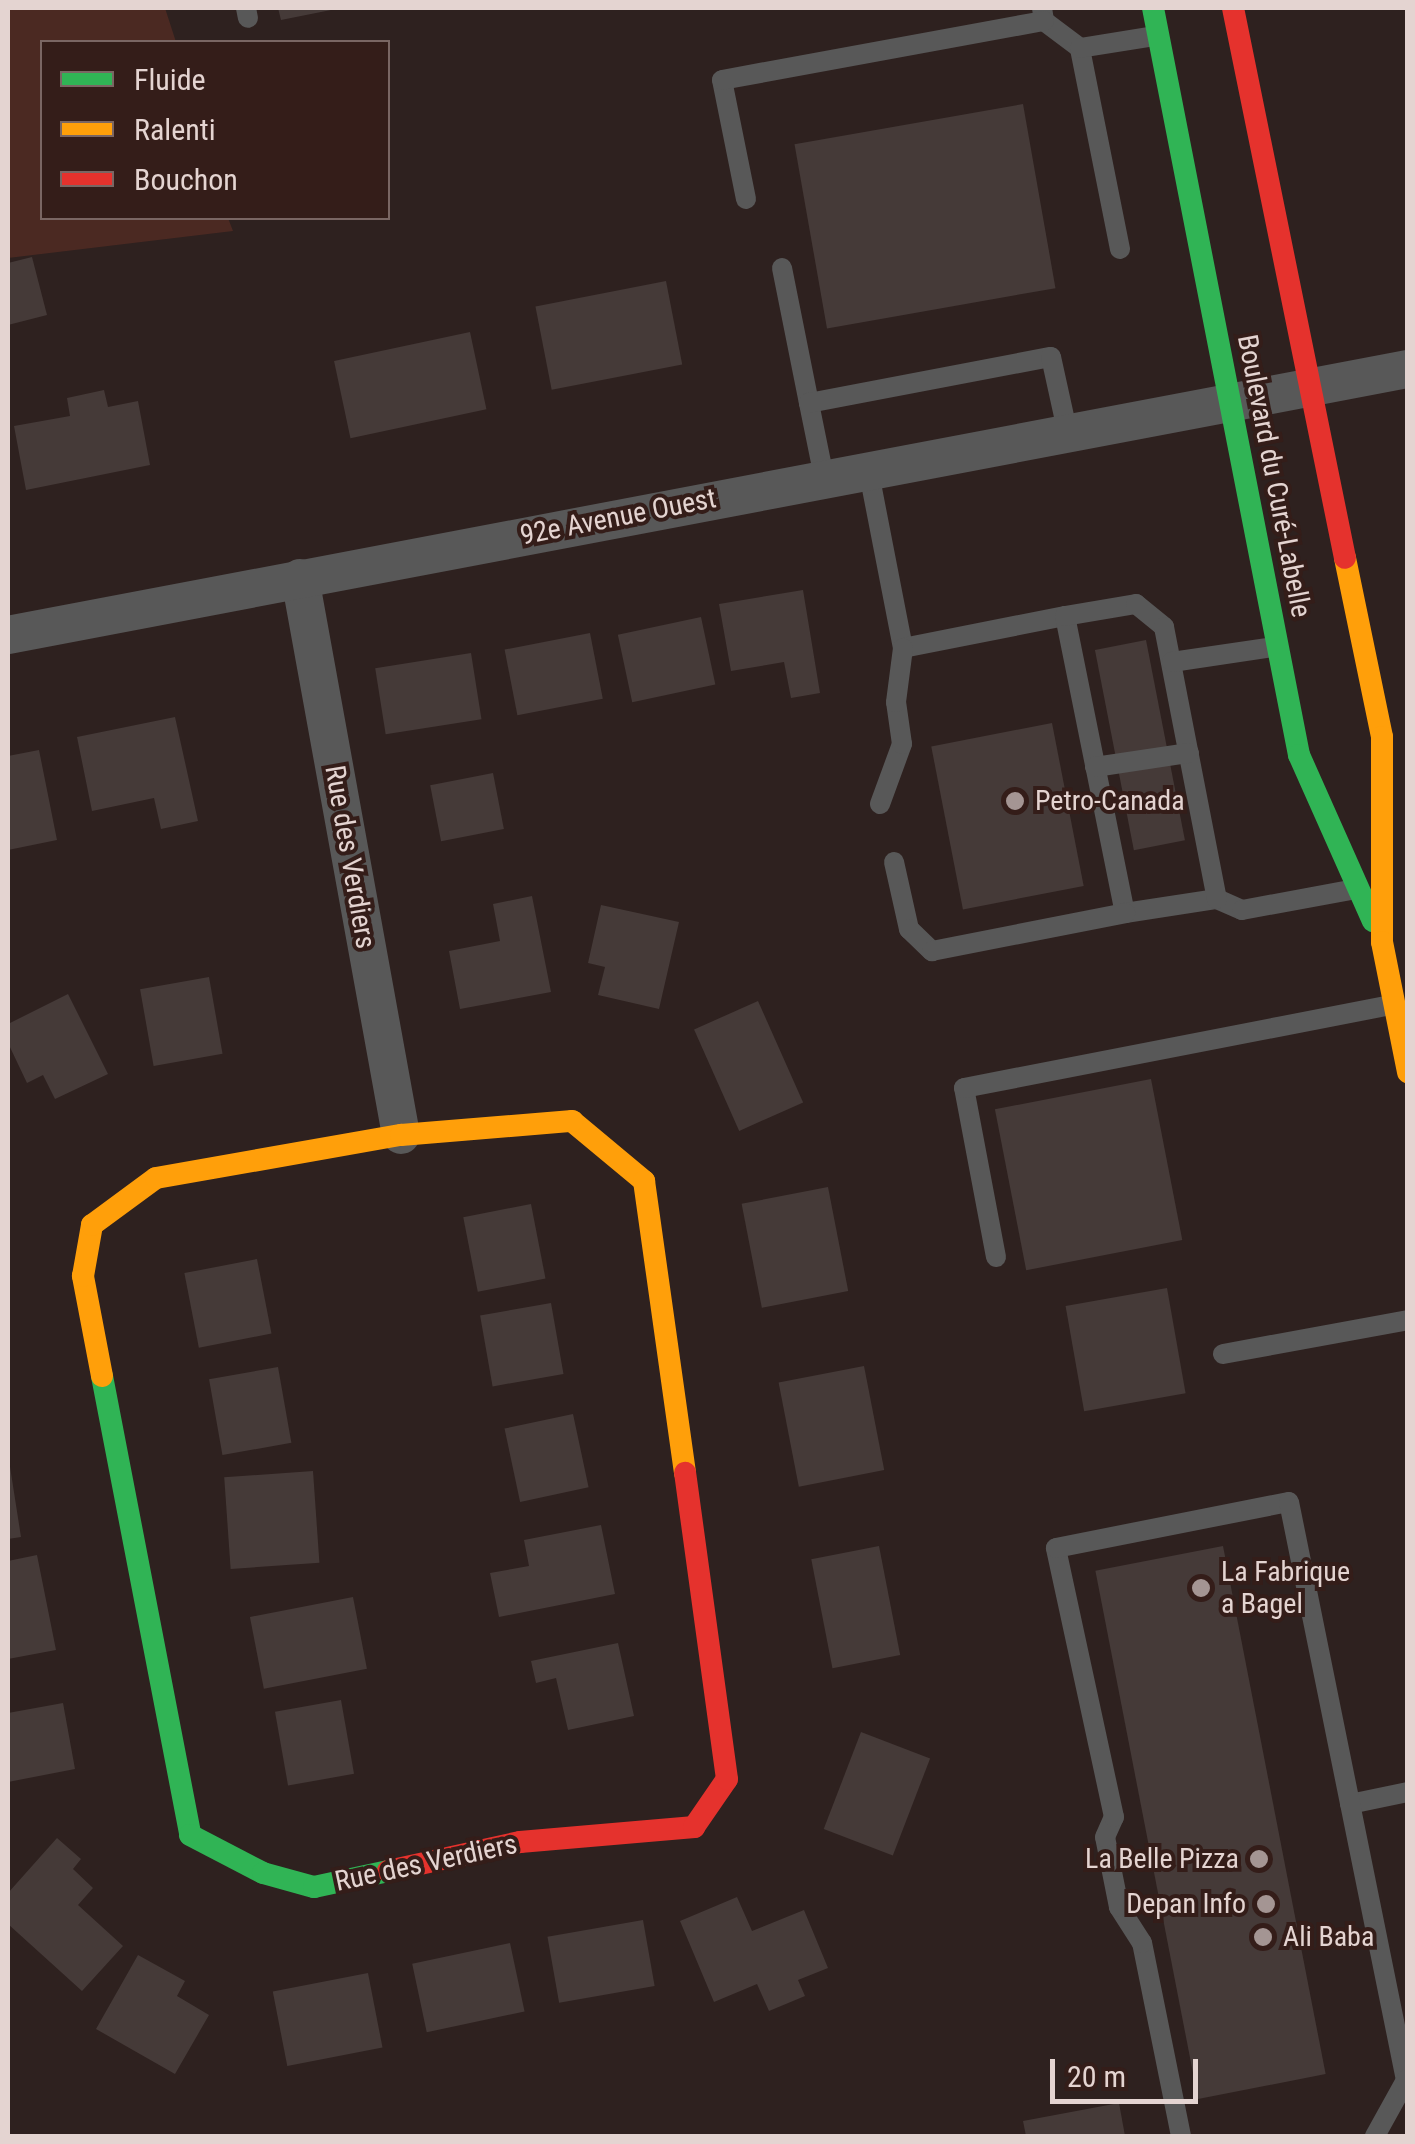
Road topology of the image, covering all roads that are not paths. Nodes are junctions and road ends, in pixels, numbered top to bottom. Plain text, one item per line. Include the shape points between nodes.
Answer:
1 (1153, 8) edge
2 (1233, 8) edge
3 (1043, 14) edge
4 (1154, 36) junction
5 (1080, 48) junction
6 (746, 198) dead end
7 (1120, 249) dead end
8 (782, 268) dead end
9 (1408, 369) edge
10 (1312, 387) junction
11 (1230, 400) junction
12 (809, 403) junction
13 (1067, 430) junction
14 (868, 468) junction
15 (824, 477) junction
16 (300, 578) junction
17 (1064, 616) junction
18 (8, 636) edge
19 (1278, 647) junction
20 (904, 648) junction
21 (1172, 662) junction
22 (1189, 753) junction
23 (1095, 768) junction
24 (880, 804) dead end
25 (894, 862) dead end
26 (1382, 884) junction
27 (1358, 888) junction
28 (1217, 899) junction
29 (1125, 913) junction
30 (1382, 942) junction
31 (1394, 1004) junction
32 (1408, 1072) edge
33 (401, 1135) junction
34 (996, 1257) dead end
35 (1408, 1320) edge
36 (1223, 1354) dead end
37 (1408, 1792) edge
38 (1350, 1804) junction
39 (1182, 2136) edge
40 (1375, 2136) edge

1 - 4 street, Boulevard du Curé-Labelle
2 - 10 street, Boulevard du Curé-Labelle
3 - 5 lane
3 - 6 lane via 722,80
4 - 5 lane
4 - 11 street, Boulevard du Curé-Labelle
5 - 7 lane
8 - 12 lane
9 - 10 street, 92e Avenue Ouest
10 - 11 street, 92e Avenue Ouest
10 - 26 street, Boulevard du Curé-Labelle via 1382,737
11 - 13 street, 92e Avenue Ouest
11 - 19 street, Boulevard du Curé-Labelle
12 - 13 lane via 1050,357
12 - 15 lane
13 - 14 street, 92e Avenue Ouest
14 - 15 street, 92e Avenue Ouest
14 - 20 lane
15 - 16 street, 92e Avenue Ouest
16 - 18 street, 92e Avenue Ouest
16 - 33 street, Rue des Verdiers
17 - 20 lane
17 - 21 lane via 1136,604 1164,628
17 - 23 lane
19 - 21 lane
19 - 27 street, Boulevard du Curé-Labelle via 1299,755
20 - 24 lane via 896,702 902,744
21 - 22 lane
22 - 23 lane
22 - 28 lane
23 - 29 lane
25 - 29 lane via 909,929 932,951
26 - 27 lane
26 - 30 street, Boulevard du Curé-Labelle
27 - 28 lane via 1242,910
27 - 30 street, Boulevard du Curé-Labelle
28 - 29 lane
30 - 31 street, Boulevard du Curé-Labelle
31 - 32 street, Boulevard du Curé-Labelle
31 - 34 lane via 964,1088
33 - 33 street, Rue des Verdiers via 156,1178 92,1225 82,1276 190,1835 263,1873 314,1887 520,1842 694,1827 728,1779 644,1181 572,1121
35 - 36 lane
37 - 38 lane
38 - 39 lane via 1289,1502 1056,1548 1114,1817 1105,1837 1119,1907 1142,1943
38 - 40 lane via 1406,2080

